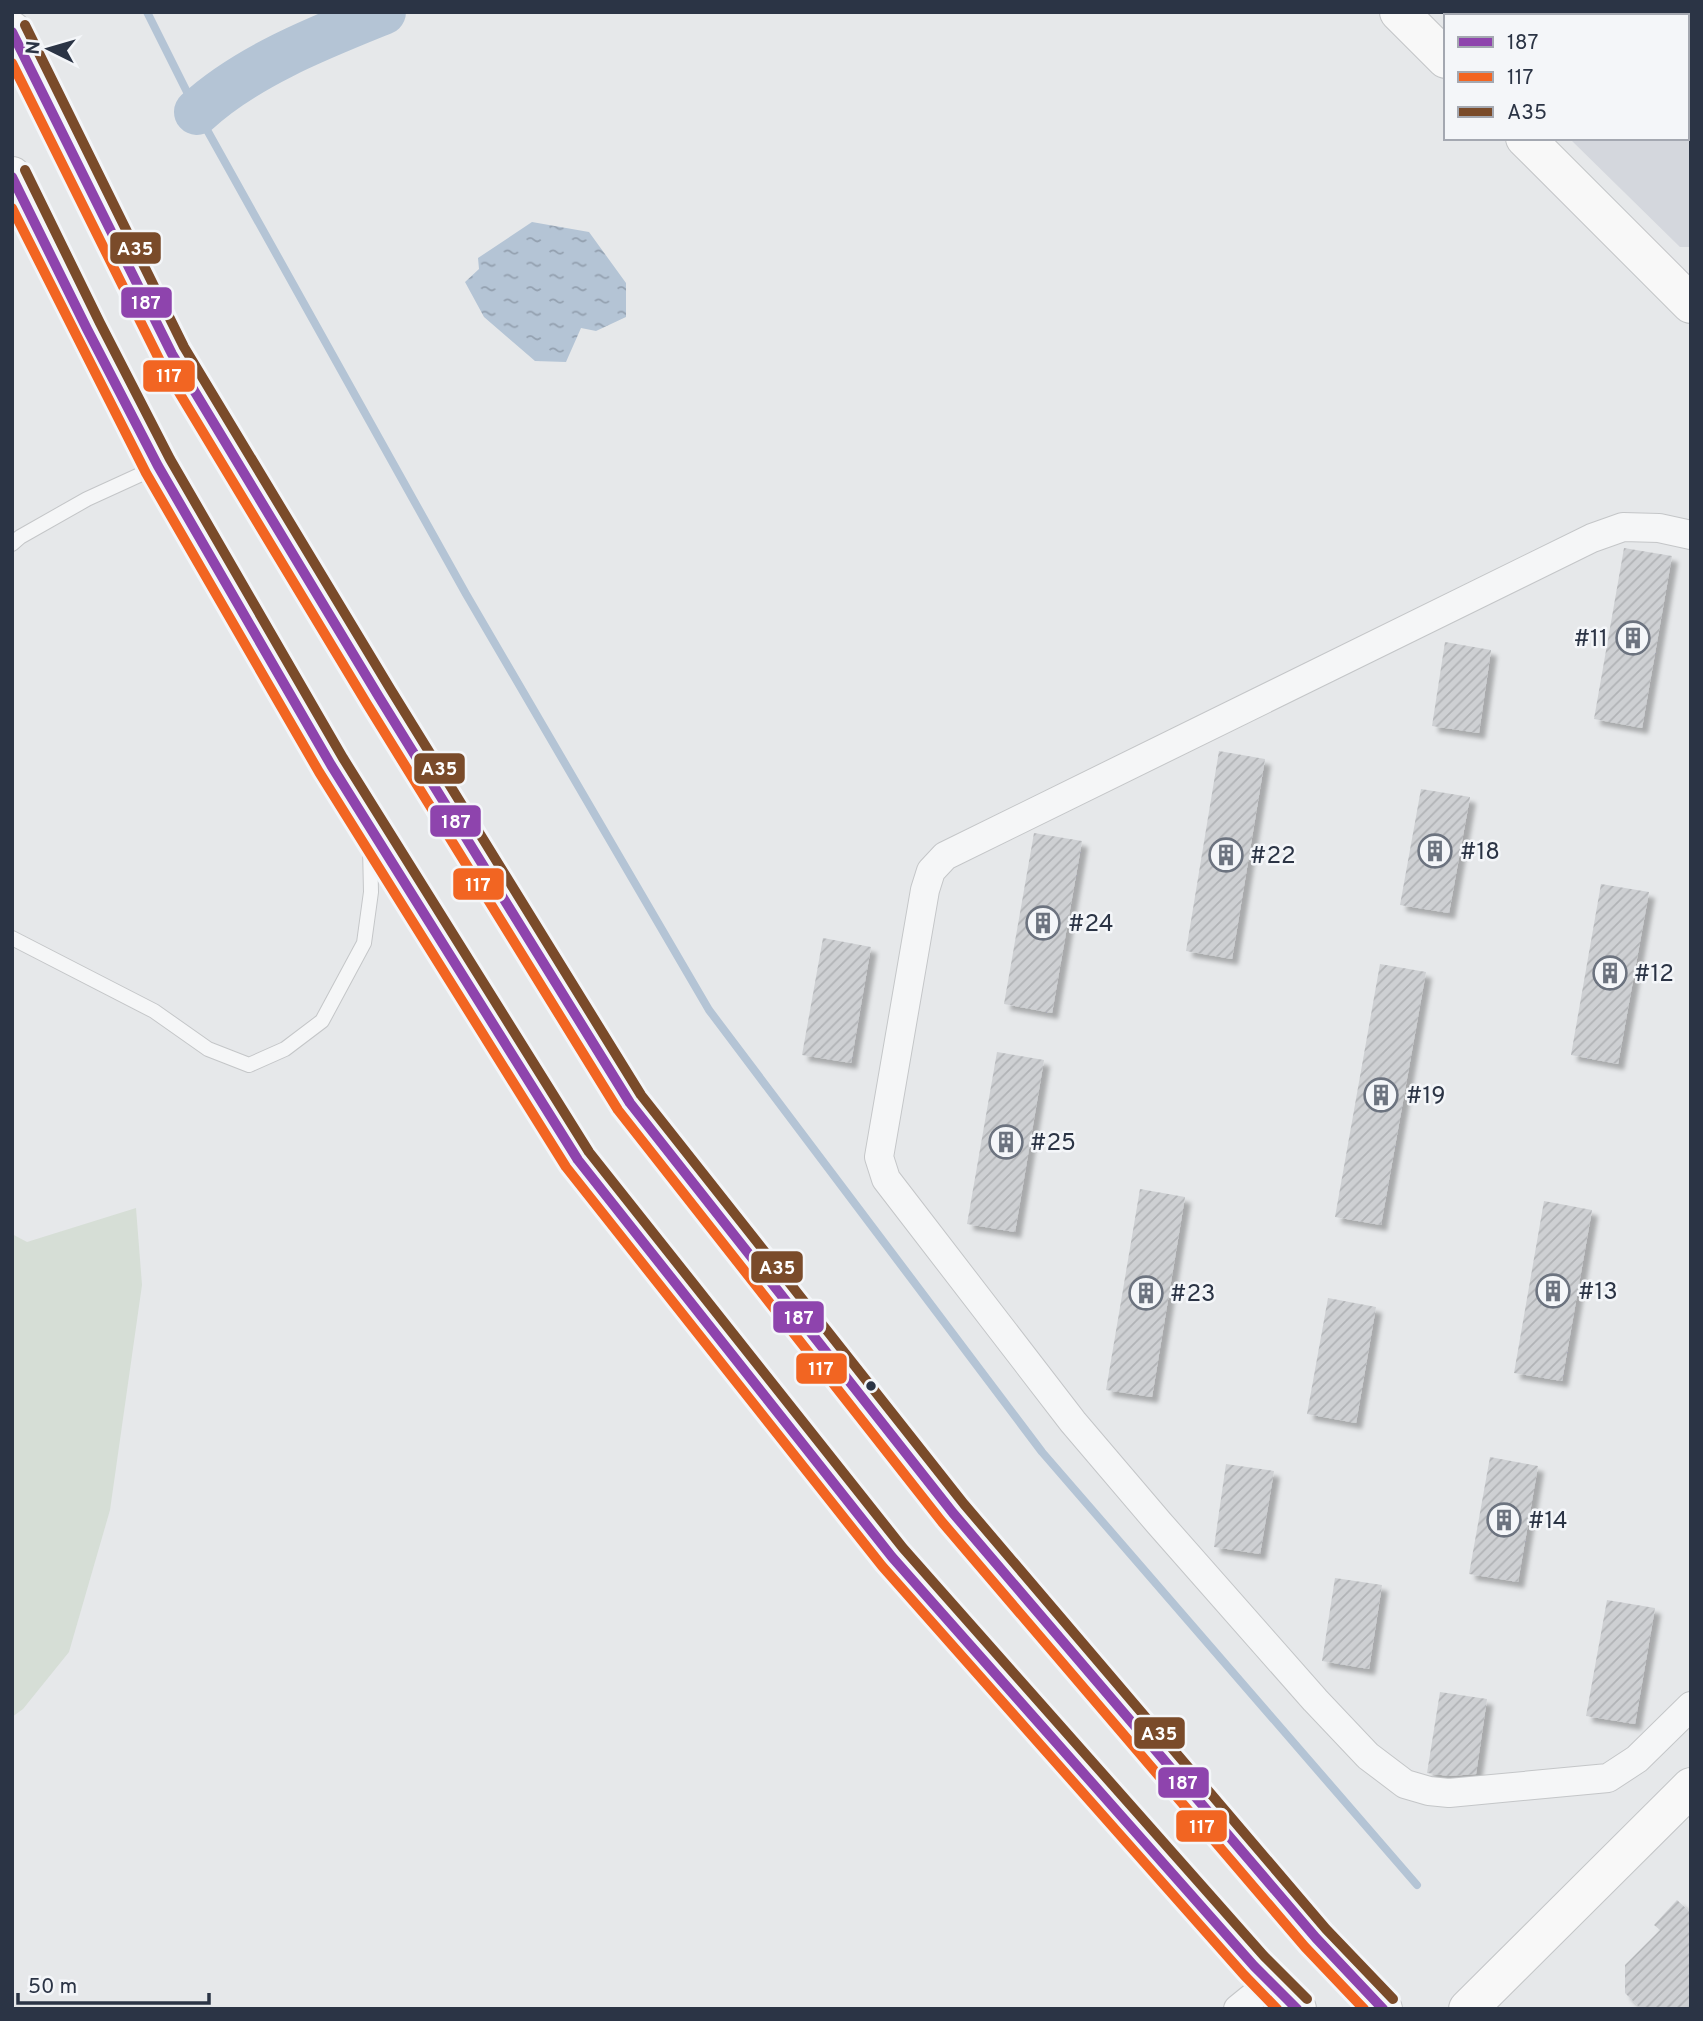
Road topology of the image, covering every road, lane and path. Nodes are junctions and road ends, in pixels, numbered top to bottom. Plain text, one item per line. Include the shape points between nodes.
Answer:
1 (1399, 12) edge
2 (12, 31) edge
3 (1444, 57) edge
4 (1527, 140) edge
5 (12, 176) edge
6 (1691, 304) edge
7 (158, 466) junction
8 (1691, 535) edge
9 (12, 544) edge
10 (370, 827) junction
11 (12, 938) edge
12 (1691, 1706) edge
13 (1691, 1787) edge
14 (1284, 1996) edge
15 (1238, 2009) edge
16 (1383, 2009) edge
17 (1468, 2009) edge

1 - 3 main road
2 - 16 main road via 172,354 630,1102 953,1513 1307,1927
4 - 6 main road
5 - 7 main road
7 - 9 lane via 88,499
7 - 10 main road
8 - 12 street via 1623,527 1592,538 945,856 932,871 925,890 879,1157 886,1179 1073,1422 1315,1700 1368,1756 1405,1784 1449,1793 1608,1778 1637,1759
10 - 11 lane via 371,892 365,943 322,1021 285,1049 249,1065 208,1049 154,1011
10 - 14 main road via 578,1160 892,1557
13 - 17 main road
14 - 15 street

